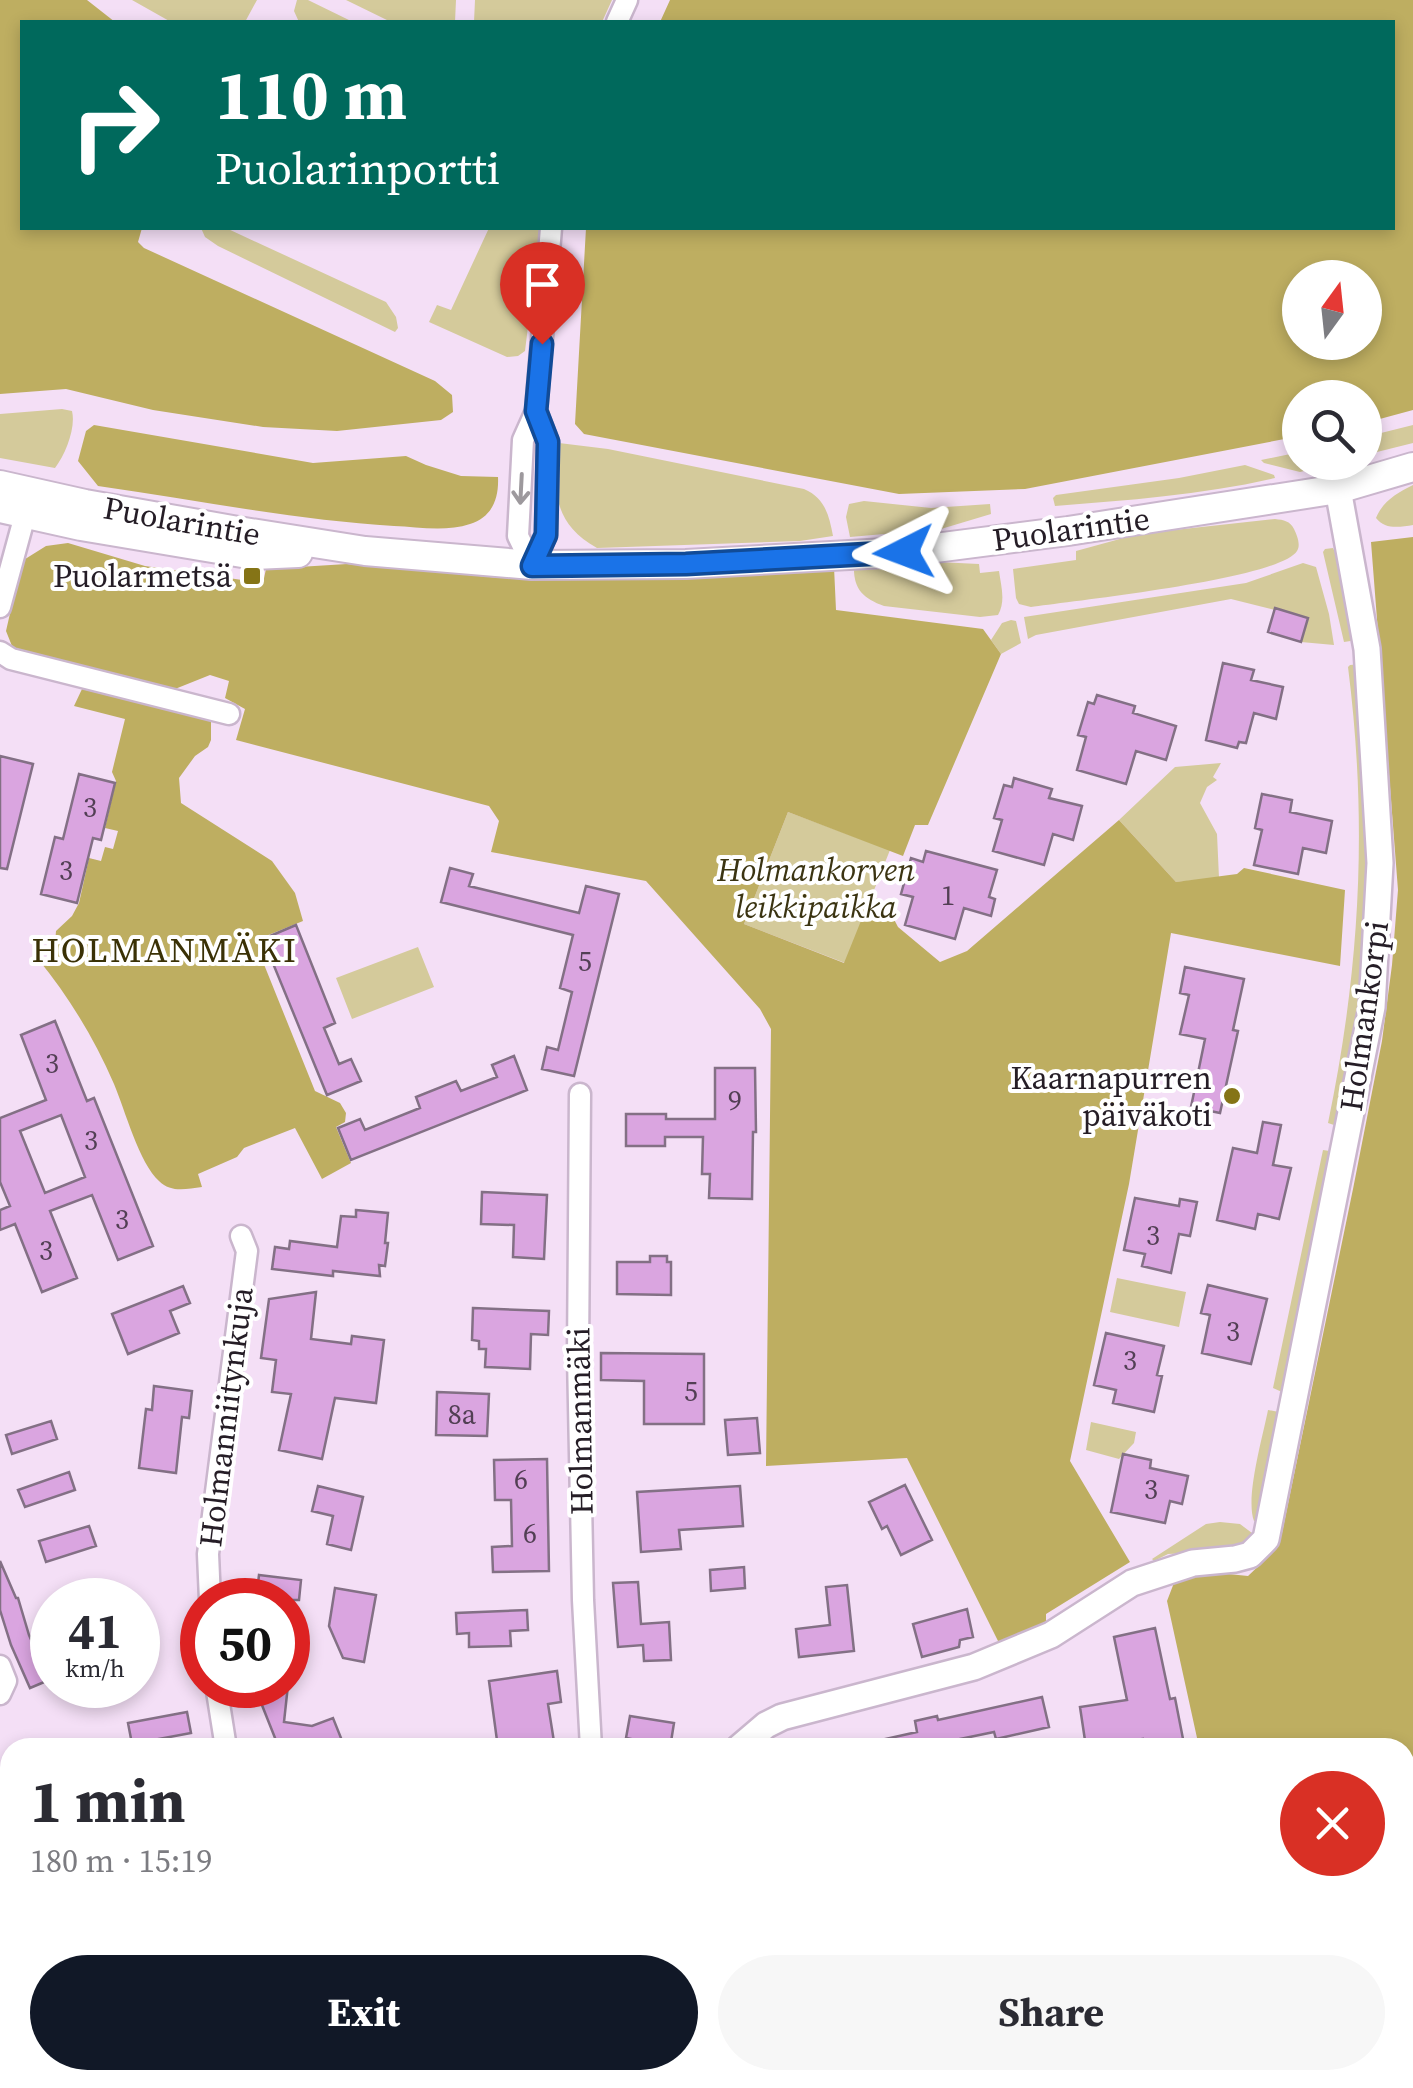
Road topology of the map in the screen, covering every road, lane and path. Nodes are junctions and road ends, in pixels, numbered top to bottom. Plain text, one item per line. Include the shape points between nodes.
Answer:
1 (551, 230) edge
2 (1413, 467) edge
3 (0, 485) edge
4 (1338, 489) junction
5 (19, 505) edge
6 (532, 566) junction
7 (0, 607) edge
8 (0, 652) edge
9 (228, 714) dead end
10 (580, 1094) dead end
11 (241, 1236) dead end
12 (209, 1578) edge
13 (0, 1666) edge
14 (0, 1694) edge
15 (220, 1708) edge
16 (224, 1738) edge
17 (590, 1738) edge
18 (751, 1738) edge

1 - 6 street via 536,411 548,442 546,535
2 - 4 main road, Puolarintie
3 - 5 main road, Puolarintie
4 - 6 main road, Puolarintie via 904,552
4 - 18 street, Holmankorpi via 1368,649 1378,935 1365,1045 1266,1539 1250,1555 1193,1562 1132,1583 1051,1634 974,1667 782,1717
5 - 6 main road, Puolarintie via 81,526 254,555 365,550
5 - 7 street
8 - 9 street
10 - 17 street, Holmanmäki via 578,1374
11 - 12 street, Holmanniitynkuja via 247,1251
13 - 14 street via 6,1681
15 - 16 street

